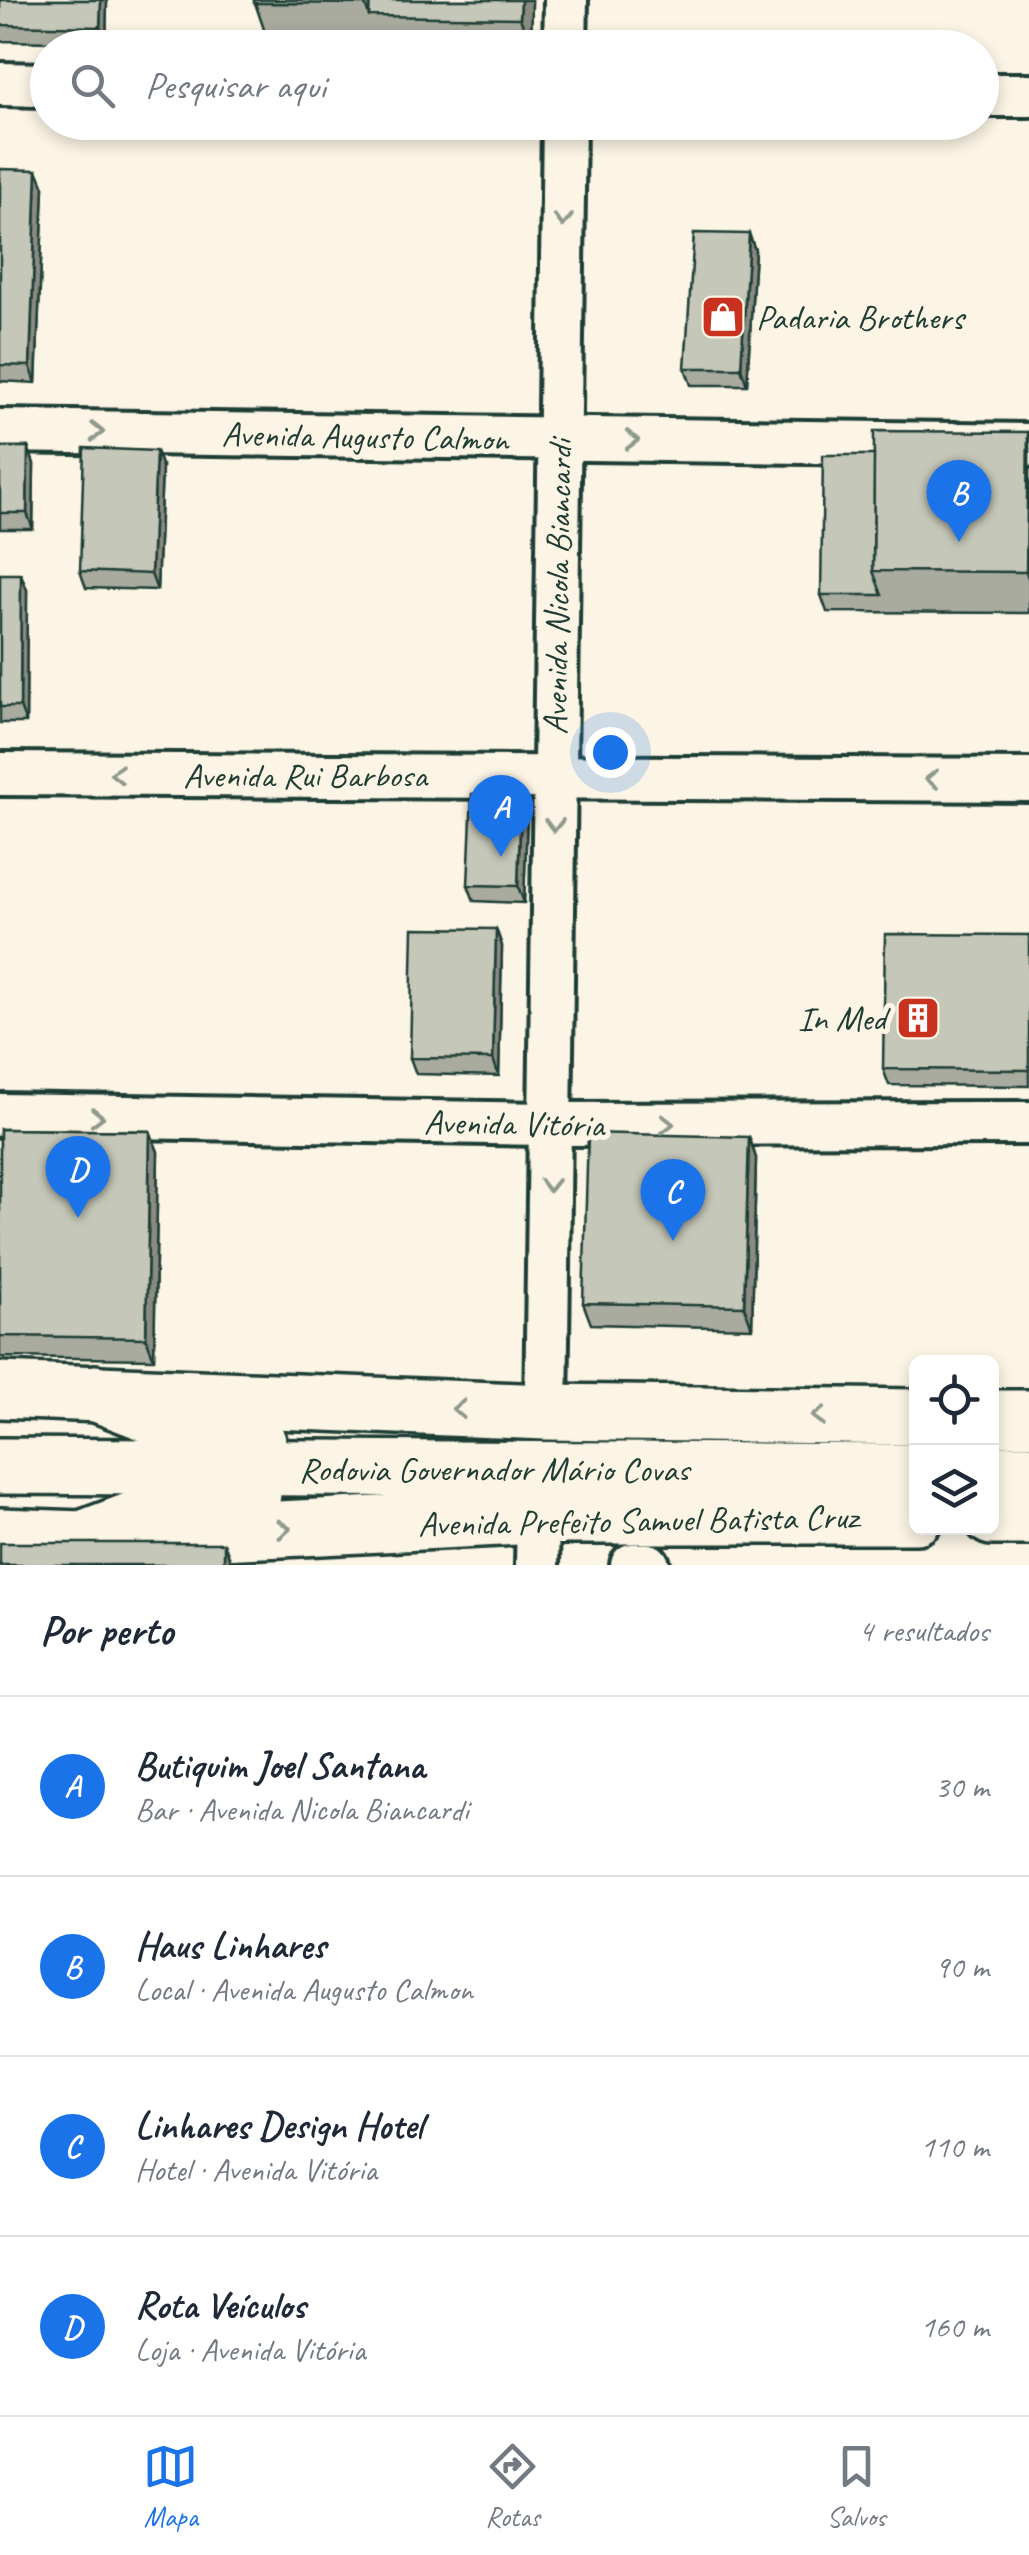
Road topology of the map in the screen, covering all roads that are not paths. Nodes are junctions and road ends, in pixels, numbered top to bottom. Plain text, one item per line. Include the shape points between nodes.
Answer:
1 (566, 0) edge
2 (565, 30) edge
3 (0, 84) edge
4 (30, 85) edge
5 (999, 95) edge
6 (1029, 96) edge
7 (564, 140) edge
8 (0, 431) edge
9 (560, 439) junction
10 (1029, 446) edge
11 (0, 774) edge
12 (555, 777) junction
13 (1029, 780) edge
14 (0, 1115) edge
15 (1029, 1123) edge
16 (550, 1124) junction
17 (0, 1390) edge
18 (95, 1393) junction
19 (546, 1412) junction
20 (909, 1417) edge
21 (999, 1418) edge
22 (1029, 1418) edge
23 (0, 1466) edge
24 (434, 1468) junction
25 (909, 1472) edge
26 (999, 1473) edge
27 (1029, 1473) edge
28 (909, 1516) edge
29 (999, 1516) edge
30 (1029, 1516) edge
31 (0, 1536) edge
32 (82, 1539) junction
33 (538, 1540) edge
34 (632, 1565) edge
35 (648, 1565) edge

1 - 2 street
3 - 4 street
5 - 6 street
7 -> 9 street, Avenida Nicola Biancardi
8 -> 9 street, Avenida Augusto Calmon
9 -> 10 street, Avenida Augusto Calmon
9 - 12 street, Avenida Nicola Biancardi
12 -> 11 street, Avenida Rui Barbosa
13 -> 12 street, Avenida Rui Barbosa
12 -> 16 street, Avenida Nicola Biancardi
14 -> 16 street, Avenida Vitória
16 -> 15 street, Avenida Vitória
16 -> 19 street, Avenida Nicola Biancardi
17 - 18 main road
19 -> 18 main road
18 - 24 main road via 199,1433
20 -> 19 main road
21 - 22 main road
23 - 24 main road, Rodovia Governador Mário Covas
24 - 25 main road, Rodovia Governador Mário Covas
24 - 32 main road via 186,1504
26 - 27 main road
28 - 33 main road, Avenida Prefeito Samuel Batista Cruz
29 - 30 main road
31 - 32 main road, Avenida Prefeito Samuel Batista Cruz
32 -> 33 main road, Avenida Prefeito Samuel Batista Cruz
34 - 35 street

